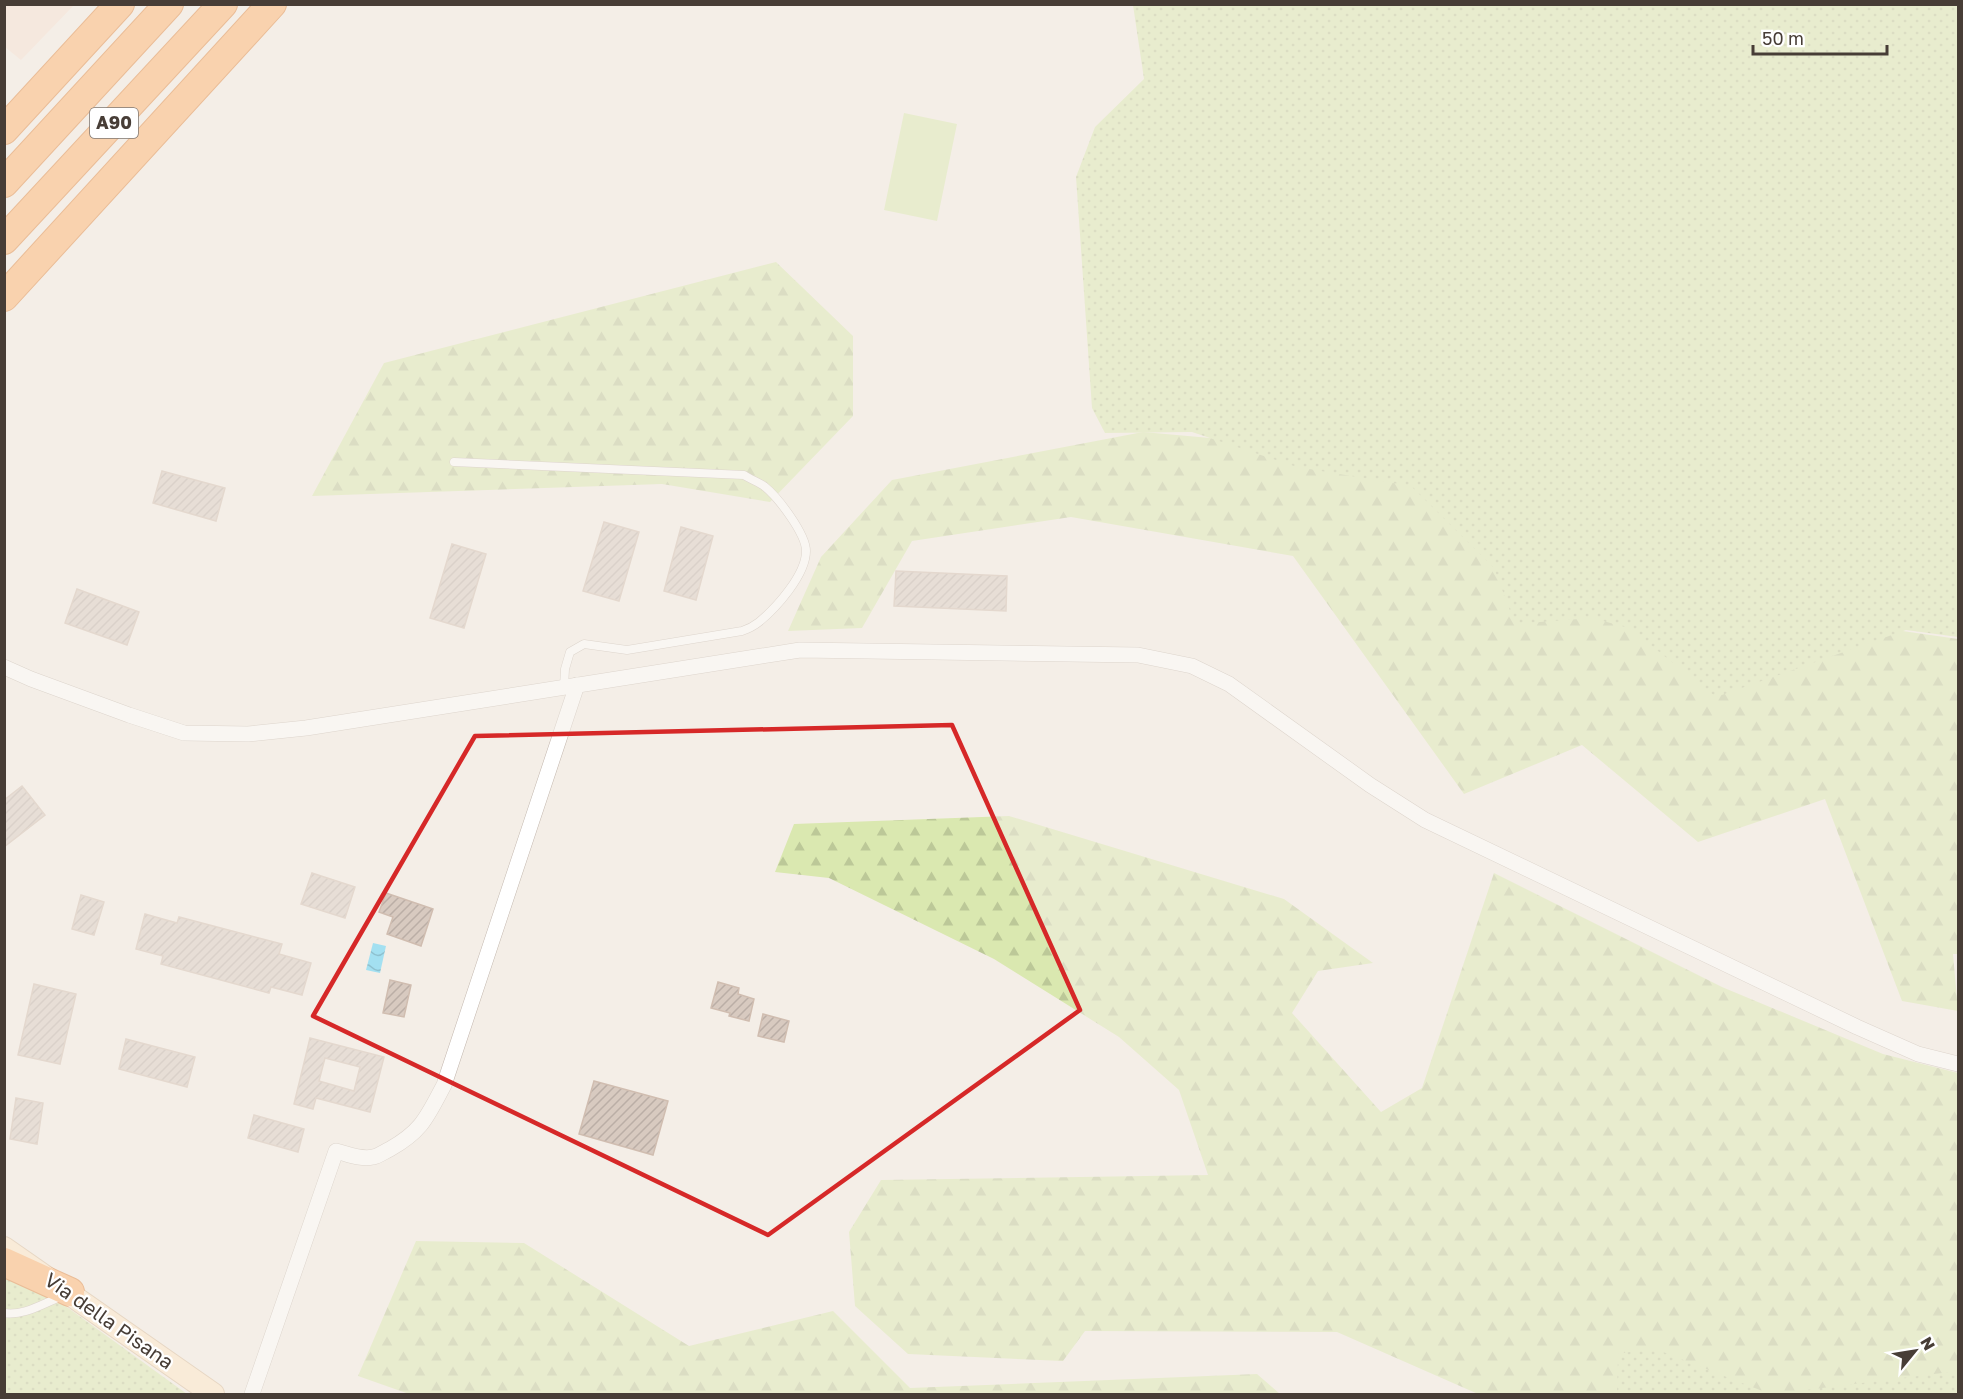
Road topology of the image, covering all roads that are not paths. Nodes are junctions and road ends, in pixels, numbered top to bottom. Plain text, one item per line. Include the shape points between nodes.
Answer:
1 (120, 4) edge
2 (169, 4) edge
3 (223, 4) edge
4 (272, 4) edge
5 (4, 130) edge
6 (4, 183) edge
7 (4, 240) edge
8 (4, 297) edge
9 (454, 462) dead end
10 (4, 667) edge
11 (571, 686) junction
12 (1959, 1064) edge
13 (4, 1248) edge
14 (4, 1262) edge
15 (70, 1292) junction
16 (4, 1313) edge
17 (213, 1395) edge
18 (252, 1395) edge

1 - 5 highway
2 - 6 highway, A90
3 - 7 highway, A90
4 - 8 highway
9 - 11 lane via 744,475 764,486 798,531 806,549 804,566 786,594 758,623 742,631 627,650 584,644 570,652 565,669
10 - 11 street via 184,732 248,734 306,728
11 - 12 street via 800,650 1138,655 1192,666 1229,684 1425,820 1857,1028 1918,1054
11 - 18 street via 444,1085 414,1134 392,1148 374,1157 336,1151
13 - 15 main road, Via della Pisana
14 - 15 highway
15 - 16 lane via 26,1311
15 - 17 main road, Via della Pisana

